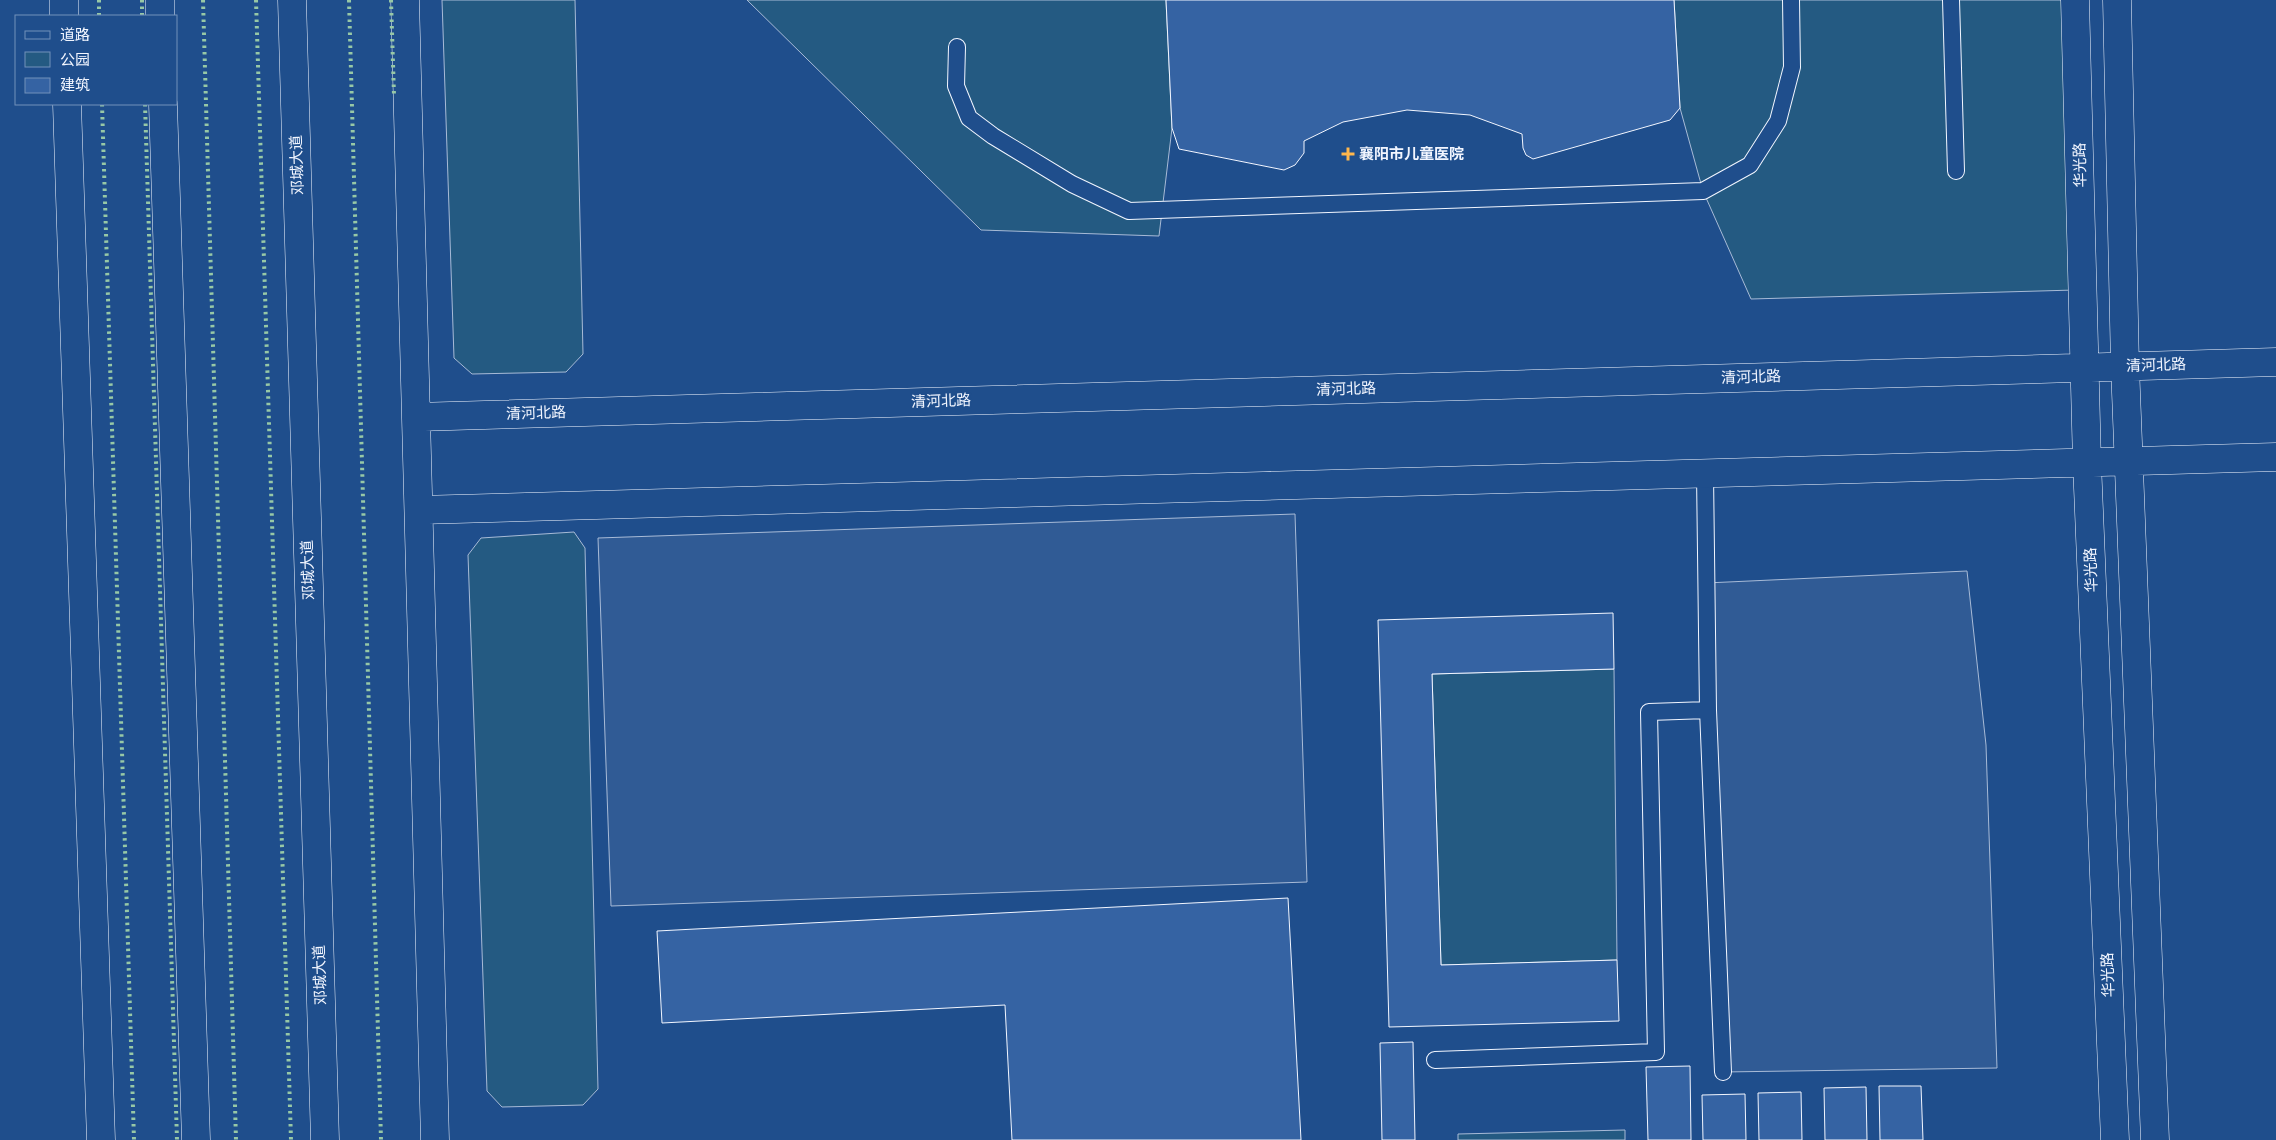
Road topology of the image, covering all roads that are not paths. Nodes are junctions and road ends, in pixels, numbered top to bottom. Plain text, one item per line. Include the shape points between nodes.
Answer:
1 (64, 0) edge
2 (160, 0) edge
3 (292, 0) edge
4 (405, 0) edge
5 (1790, 0) edge
6 (1951, 0) edge
7 (2075, 0) edge
8 (2118, 0) edge
9 (64, 15) edge
10 (160, 15) edge
11 (957, 47) dead end
12 (67, 105) edge
13 (163, 105) edge
14 (1956, 172) dead end
15 (2276, 362) edge
16 (2125, 366) junction
17 (2085, 367) junction
18 (416, 417) junction
19 (2276, 457) edge
20 (2129, 461) junction
21 (2087, 463) junction
22 (1705, 474) junction
23 (419, 510) junction
24 (1708, 710) junction
25 (1435, 1060) dead end
26 (1722, 1072) dead end
27 (101, 1140) edge
28 (196, 1140) edge
29 (325, 1140) edge
30 (435, 1140) edge
31 (2115, 1140) edge
32 (2155, 1140) edge

1 - 9 main road
2 - 10 main road
3 - 29 main road, 邓城大道
4 - 18 main road
5 - 11 lane via 1792,68 1778,121 1750,165 1704,191 1129,211 1072,184 993,136 970,118 956,86
6 - 14 lane
7 - 17 main road, 华光路
8 - 16 main road
12 - 27 main road
13 - 28 main road
15 - 16 main road, 清河北路
16 - 17 main road, 清河北路
16 - 20 main road
17 - 18 main road, 清河北路
17 - 21 main road, 华光路
18 - 23 main road
19 - 20 main road
20 - 21 main road
20 - 32 main road
21 - 22 main road
21 - 31 main road, 华光路
22 - 23 main road
22 - 24 lane
23 - 30 main road
24 - 25 lane via 1649,712 1656,1052
24 - 26 lane

